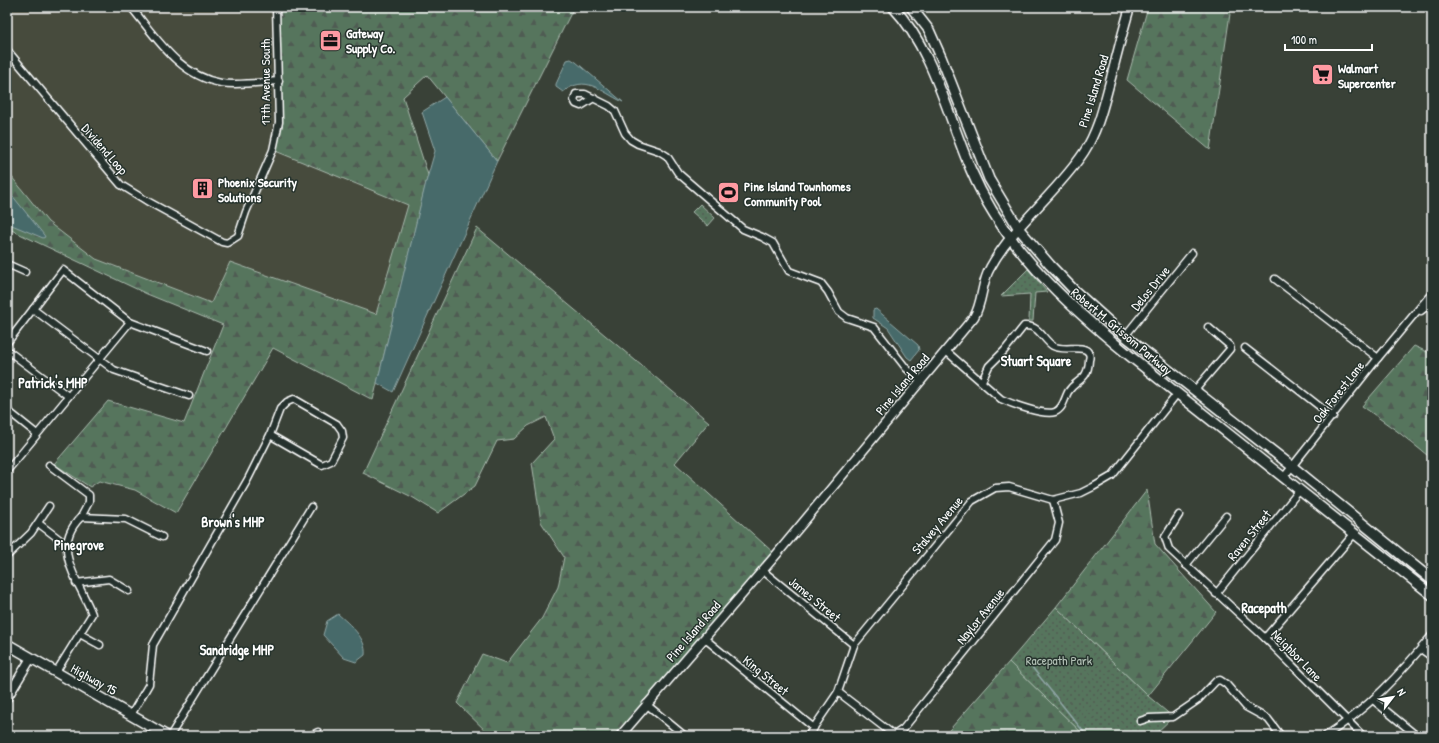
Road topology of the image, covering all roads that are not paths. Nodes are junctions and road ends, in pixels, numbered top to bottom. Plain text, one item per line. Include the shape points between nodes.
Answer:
1 (131, 7) edge
2 (276, 7) edge
3 (892, 7) edge
4 (911, 7) edge
5 (1130, 7) edge
6 (7, 50) edge
7 (279, 81) junction
8 (594, 98) dead end
9 (1019, 229) junction
10 (1011, 239) junction
11 (231, 242) joint
12 (1192, 253) dead end
13 (7, 264) edge
14 (25, 272) dead end
15 (1275, 279) dead end
16 (1432, 293) edge
17 (1432, 302) edge
18 (1094, 308) junction
19 (33, 309) junction
20 (1082, 317) junction
21 (1411, 320) junction
22 (130, 322) junction
23 (1208, 327) dead end
24 (1125, 336) junction
25 (7, 343) edge
26 (1245, 348) dead end
27 (7, 350) edge
28 (207, 351) dead end
29 (946, 351) junction
30 (1378, 358) junction
31 (99, 360) junction
32 (920, 380) junction
33 (982, 381) junction
34 (1195, 390) junction
35 (1177, 394) junction
36 (68, 396) junction
37 (189, 396) dead end
38 (7, 410) edge
39 (1333, 417) junction
40 (37, 434) junction
41 (270, 435) junction
42 (48, 465) dead end
43 (1293, 467) junction
44 (7, 471) edge
45 (1284, 478) junction
46 (1299, 491) junction
47 (1053, 500) junction
48 (49, 506) dead end
49 (311, 507) dead end
50 (1179, 515) dead end
51 (81, 516) junction
52 (1226, 516) dead end
53 (38, 523) junction
54 (1354, 534) junction
55 (162, 537) dead end
56 (67, 545) junction
57 (7, 556) edge
58 (1186, 565) junction
59 (762, 570) junction
60 (1432, 580) edge
61 (76, 582) junction
62 (129, 591) dead end
63 (1216, 594) junction
64 (1432, 595) edge
65 (80, 634) junction
66 (1432, 635) edge
67 (704, 638) junction
68 (1265, 638) junction
69 (7, 644) edge
70 (100, 645) dead end
71 (854, 645) junction
72 (1421, 649) junction
73 (1432, 657) edge
74 (31, 658) junction
75 (56, 672) junction
76 (838, 692) junction
77 (7, 698) edge
78 (1373, 700) junction
79 (646, 704) junction
80 (131, 715) junction
81 (1140, 721) dead end
82 (1348, 722) junction
83 (814, 728) junction
84 (318, 732) dead end
85 (169, 736) edge
86 (310, 736) edge
87 (620, 736) edge
88 (685, 736) edge
89 (808, 736) edge
90 (1281, 736) edge
91 (1325, 736) edge
92 (1363, 736) edge
93 (1417, 736) edge

1 - 7 street via 170,53 193,73 221,83
2 - 7 street, 17th Avenue South
3 - 10 main road, Robert M. Grissom Parkway via 912,31 923,50 971,171
4 - 9 main road, Robert M. Grissom Parkway via 929,30 989,179
5 - 9 street, Pine Island Road via 1102,110 1091,140 1077,162
6 - 11 street, Dividend Loop via 121,185 222,242
7 - 11 street, 17th Avenue South via 279,122 273,150 238,236
8 - 32 street via 615,111 631,140 663,153 678,173 743,230 773,243 789,271 820,283 828,292 836,309 843,315 874,327 906,368
9 - 10 street, Pine Island Road
9 - 18 main road, Robert M. Grissom Parkway via 1050,265
10 - 20 main road, Robert M. Grissom Parkway via 1054,290
10 - 29 street, Pine Island Road via 990,268 974,317
12 - 24 street, Delos Drive
13 - 14 street
15 - 30 street
16 - 21 street, Oak Forest Lane
17 - 21 street, Oak Forest Lane
18 - 20 main road via 1087,310
18 - 24 main road, Robert M. Grissom Parkway
19 - 22 street via 64,270
19 - 25 street
19 - 31 street
20 - 35 main road, Robert M. Grissom Parkway
21 - 30 street, Oak Forest Lane
22 - 28 street
22 - 31 street
23 - 34 street via 1230,346 1230,349
24 - 34 main road, Robert M. Grissom Parkway
26 - 39 street
27 - 36 street
29 - 32 street, Pine Island Road
29 - 33 street
30 - 39 street, Oak Forest Lane
31 - 36 street
31 - 37 street via 114,370
32 - 59 street, Pine Island Road
33 - 33 street via 1001,399 1012,405 1056,412 1072,387 1085,378 1090,356 1083,348 1056,348 1037,329 1024,326 988,366
34 - 43 main road, Robert M. Grissom Parkway
35 - 45 main road, Robert M. Grissom Parkway
35 - 47 street via 1112,476 1081,493
36 - 40 street
38 - 40 street
39 - 43 street, Oak Forest Lane
40 - 44 street
41 - 41 street via 280,409 294,399 337,424 343,438 331,461 322,465
41 - 80 street via 248,479 153,645 149,684
42 - 51 street via 89,495 89,502
43 - 45 street, Oak Forest Lane
43 - 60 main road, Robert M. Grissom Parkway
45 - 46 main road, Robert M. Grissom Parkway
46 - 54 main road, Robert M. Grissom Parkway
46 - 63 street, Raven Street
47 - 71 street, Stalvey Avenue via 1009,487 995,488 972,501
47 - 76 street, Naylor Avenue via 1059,523 1055,540 903,729 894,735
48 - 53 street
49 - 85 street
50 - 58 street, Neighbor Lane via 1165,537 1169,549
51 - 55 street via 126,519
51 - 56 street via 71,531
52 - 58 street
53 - 56 street
53 - 57 street
54 - 64 main road, Robert M. Grissom Parkway
54 - 68 street
56 - 61 street via 68,562
58 - 63 street, Neighbor Lane
59 - 67 street, Pine Island Road
59 - 71 street, James Street
61 - 62 street via 109,579
61 - 65 street via 92,614
63 - 68 street, Neighbor Lane
65 - 70 street
65 - 75 street
66 - 72 street
67 - 79 street, Pine Island Road
67 - 83 street, King Street
68 - 82 street, Neighbor Lane
69 - 74 main road, Highway 15
71 - 76 street, Stalvey Avenue
72 - 73 street
72 - 78 street
74 - 75 main road, Highway 15
74 - 77 street
75 - 80 main road, Highway 15
76 - 83 street, Stalvey Avenue
78 - 82 street
78 - 93 street
79 - 87 street, Pine Island Road
79 - 88 street
80 - 85 main road, Highway 15
81 - 90 street via 1173,717 1198,700 1220,680 1246,707 1268,719
82 - 91 street
82 - 92 street, Neighbor Lane
83 - 89 street, Stalvey Avenue
84 - 86 street

